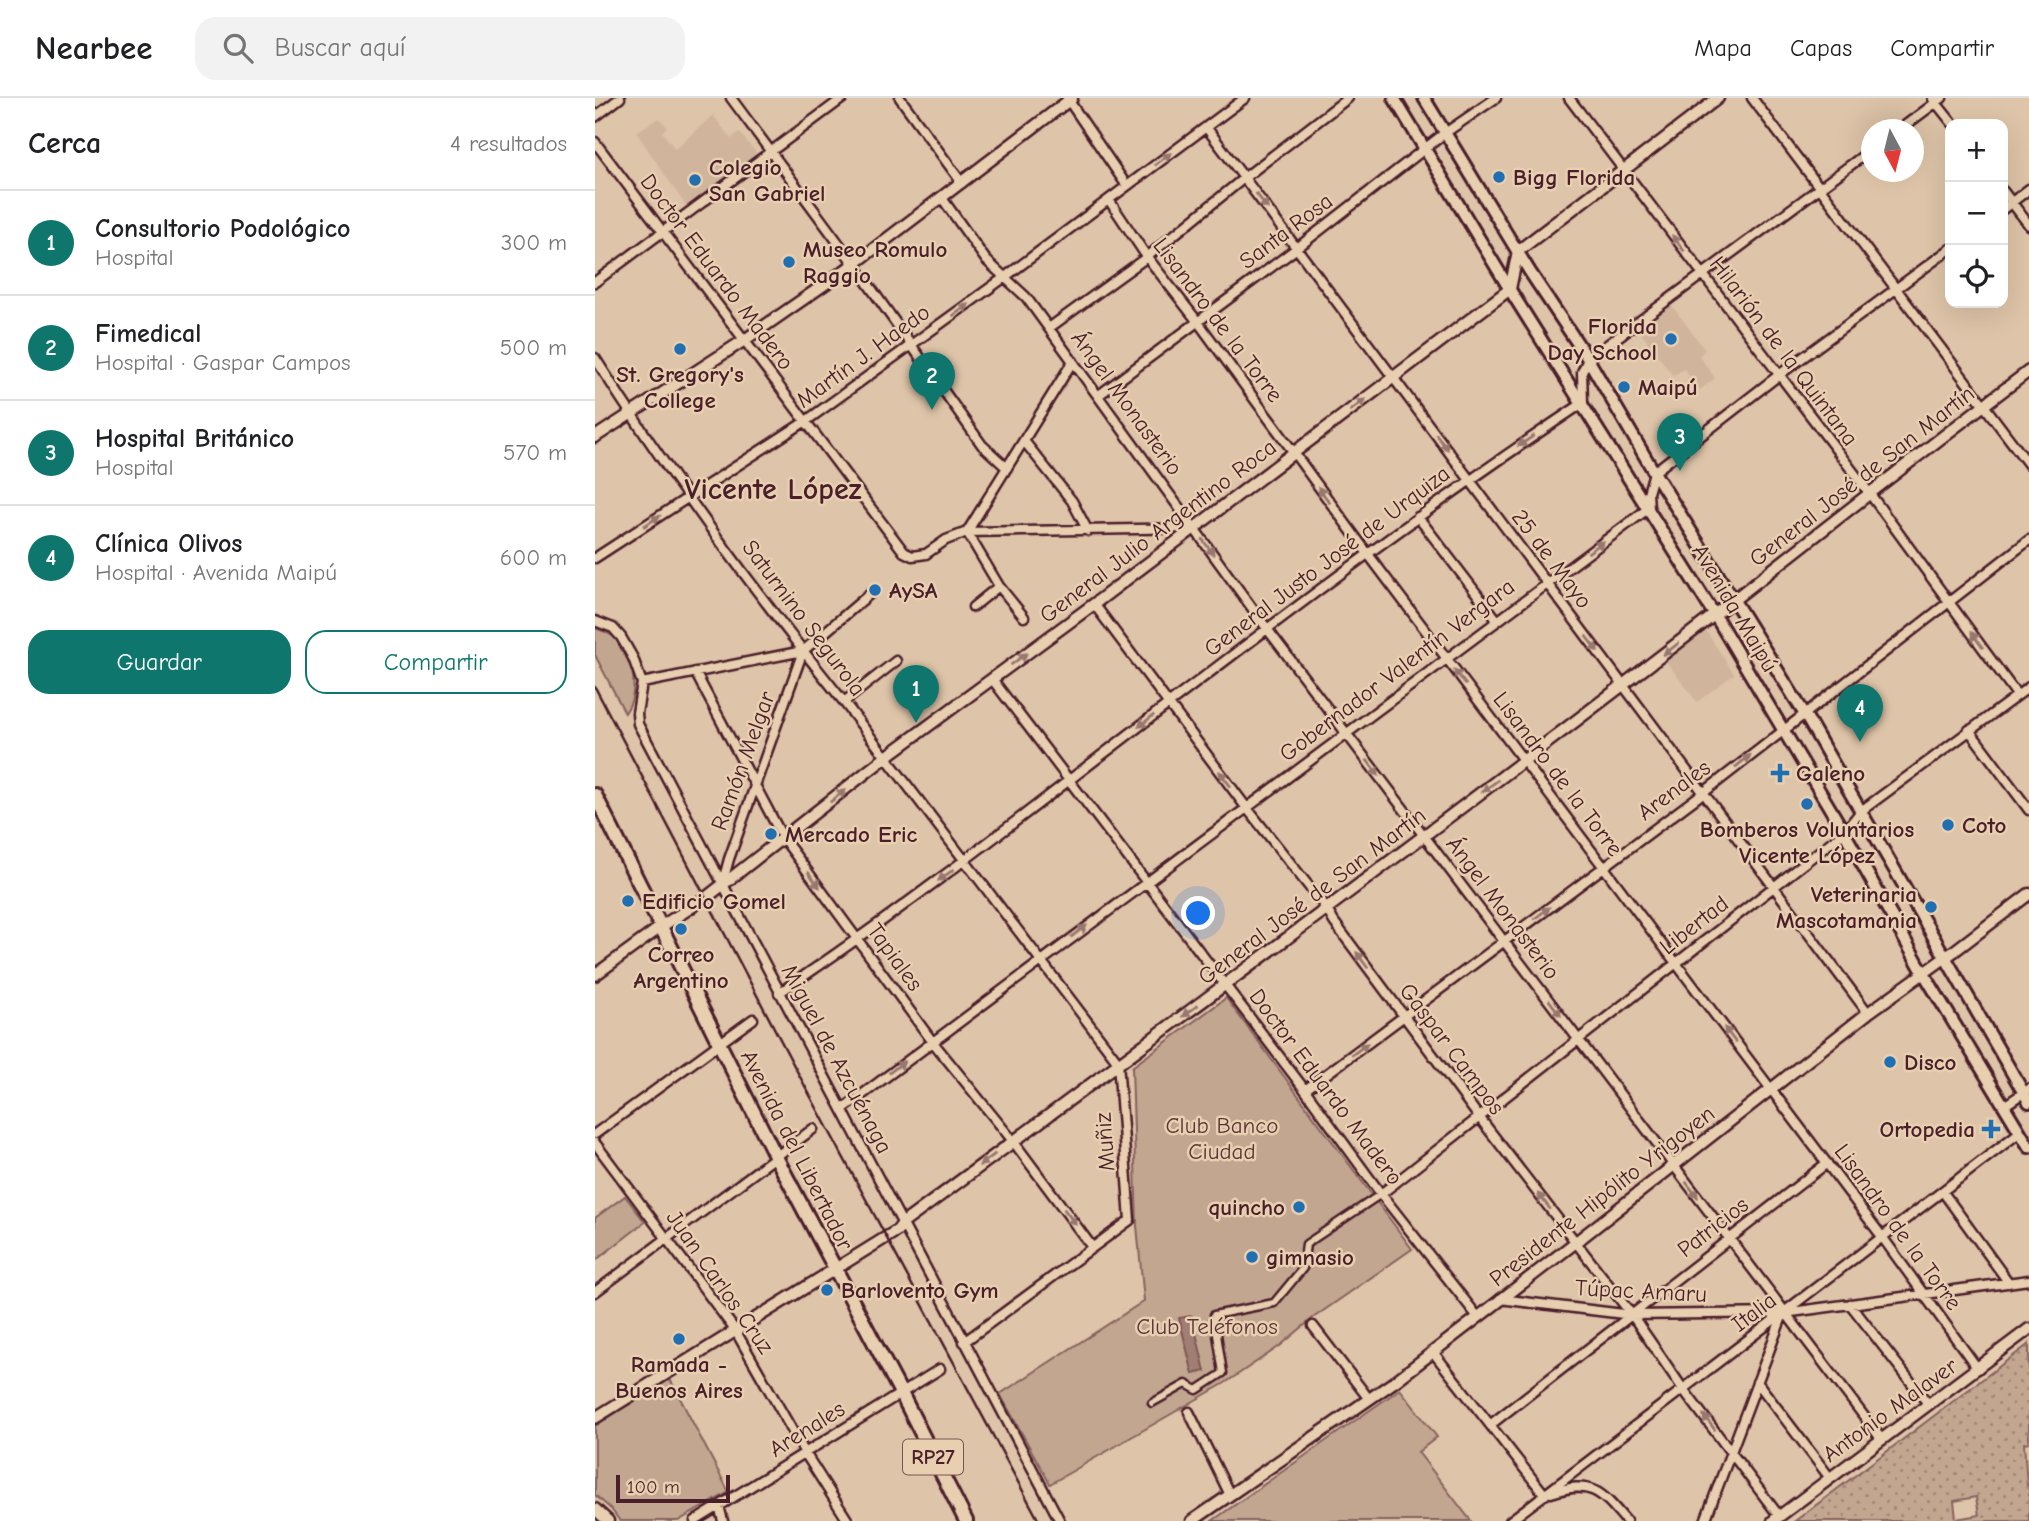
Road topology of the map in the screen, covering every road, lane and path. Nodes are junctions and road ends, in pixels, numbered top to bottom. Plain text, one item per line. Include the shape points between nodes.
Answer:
1 (619, 98) edge
2 (731, 98) edge
3 (843, 98) edge
4 (900, 98) edge
5 (1245, 98) edge
6 (1348, 98) edge
7 (1394, 98) edge
8 (1423, 98) edge
9 (1496, 98) edge
10 (1569, 98) edge
11 (1719, 98) edge
12 (1752, 98) edge
13 (1069, 99) edge
14 (1937, 99) edge
15 (595, 117) edge
16 (1912, 119) edge
17 (1949, 119) edge
18 (1206, 127) junction
19 (1445, 133) junction
20 (595, 142) edge
21 (1425, 148) junction
22 (770, 152) junction
23 (1861, 157) edge
24 (1624, 170) junction
25 (1244, 178) junction
26 (962, 183) junction
27 (1127, 186) junction
28 (1819, 188) junction
29 (2029, 189) edge
30 (942, 198) junction
31 (2008, 198) edge
32 (1109, 200) junction
33 (2011, 202) junction
34 (2008, 204) edge
35 (2029, 226) edge
36 (662, 232) junction
37 (1297, 248) junction
38 (1518, 251) junction
39 (1945, 253) edge
40 (1147, 257) junction
41 (854, 264) junction
42 (1703, 276) junction
43 (1006, 277) junction
44 (595, 282) edge
45 (1510, 289) junction
46 (1896, 291) junction
47 (1198, 323) junction
48 (1049, 328) junction
49 (745, 339) junction
50 (912, 346) junction
51 (595, 358) edge
52 (1588, 359) junction
53 (1073, 361) junction
54 (2029, 372) edge
55 (1779, 375) junction
56 (1394, 378) junction
57 (1100, 395) junction
58 (1583, 403) junction
59 (1984, 405) junction
60 (630, 414) junction
61 (806, 421) junction
62 (595, 437) edge
63 (1024, 441) junction
64 (1293, 453) junction
65 (2029, 465) edge
66 (1007, 468) junction
67 (1654, 472) junction
68 (1469, 479) junction
69 (1870, 494) junction
70 (689, 497) junction
71 (1649, 508) junction
72 (1418, 517) junction
73 (1195, 528) junction
74 (1088, 531) junction
75 (967, 532) junction
76 (2029, 540) edge
77 (1368, 554) junction
78 (595, 558) edge
79 (1545, 583) junction
80 (999, 586) junction
81 (872, 592) dead end
82 (1734, 600) junction
83 (1949, 601) junction
84 (1094, 604) junction
85 (972, 607) dead end
86 (1714, 614) junction
87 (1024, 617) dead end
88 (1497, 620) junction
89 (595, 621) edge
90 (1268, 629) junction
91 (803, 651) junction
92 (1446, 658) junction
93 (896, 661) dead end
94 (695, 672) junction
95 (992, 679) junction
96 (642, 683) junction
97 (1623, 685) junction
98 (2029, 687) edge
99 (2017, 695) junction
100 (844, 702) junction
101 (1168, 704) junction
102 (1804, 713) junction
103 (1783, 729) junction
104 (1969, 730) junction
105 (1346, 732) junction
106 (886, 757) junction
107 (1524, 761) junction
108 (1069, 781) junction
109 (755, 786) junction
110 (1703, 793) junction
111 (595, 795) edge
112 (1246, 807) junction
113 (2029, 810) edge
114 (1861, 811) junction
115 (1845, 832) junction
116 (1423, 835) junction
117 (783, 838) junction
118 (965, 861) junction
119 (1604, 867) junction
120 (1145, 882) junction
121 (722, 885) junction
122 (1775, 886) junction
123 (2029, 894) edge
124 (1326, 908) junction
125 (662, 926) junction
126 (859, 939) junction
127 (1504, 942) junction
128 (1945, 958) junction
129 (1040, 960) junction
130 (1676, 964) junction
131 (1923, 972) junction
132 (595, 975) edge
133 (1226, 985) junction
134 (779, 993) junction
135 (1868, 1013) junction
136 (1403, 1017) junction
137 (753, 1019) dead end
138 (1579, 1040) junction
139 (932, 1041) junction
140 (719, 1043) junction
141 (1118, 1062) junction
142 (1771, 1089) junction
143 (1305, 1090) junction
144 (2027, 1094) edge
145 (2004, 1106) junction
146 (843, 1109) junction
147 (1479, 1117) junction
148 (813, 1129) dead end
149 (2020, 1132) junction
150 (595, 1134) edge
151 (1013, 1141) junction
152 (595, 1143) edge
153 (2029, 1147) edge
154 (776, 1157) junction
155 (1827, 1163) junction
156 (1674, 1166) junction
157 (1943, 1192) junction
158 (1381, 1194) junction
159 (903, 1223) junction
160 (1883, 1238) junction
161 (667, 1239) junction
162 (1730, 1239) junction
163 (1576, 1242) junction
164 (1092, 1247) junction
165 (835, 1270) junction
166 (2029, 1280) edge
167 (2009, 1283) junction
168 (595, 1292) edge
169 (1925, 1295) junction
170 (1500, 1299) junction
171 (1850, 1304) junction
172 (1783, 1313) junction
173 (1632, 1314) junction
174 (1478, 1317) junction
175 (1313, 1326) dead end
176 (2029, 1329) edge
177 (735, 1330) junction
178 (964, 1342) junction
179 (1433, 1352) junction
180 (1978, 1369) junction
181 (940, 1370) dead end
182 (1757, 1382) junction
183 (1683, 1389) junction
184 (901, 1393) junction
185 (1369, 1399) junction
186 (1152, 1404) dead end
187 (1929, 1405) junction
188 (1189, 1412) dead end
189 (595, 1418) edge
190 (1490, 1425) junction
191 (1882, 1440) junction
192 (1731, 1452) junction
193 (805, 1453) junction
194 (1831, 1478) junction
195 (1230, 1495) junction
196 (1545, 1495) junction
197 (719, 1506) junction
198 (595, 1509) edge
199 (707, 1518) edge
200 (1776, 1519) edge
201 (608, 1521) edge
202 (695, 1521) edge
203 (723, 1521) edge
204 (848, 1521) edge
205 (965, 1521) edge
206 (1060, 1521) edge
207 (1192, 1521) edge
208 (1510, 1521) edge
209 (1626, 1521) edge
210 (1705, 1521) edge

1 - 15 street
2 - 22 street
3 - 22 street
4 - 26 street
5 - 18 street, Martín J. Haedo
6 - 25 street
7 - 21 main road, Avenida Maipú
8 - 19 main road, Avenida Maipú
9 - 19 street, Santa Rosa
10 - 24 street, Hilarión de la Quintana
11 - 24 street
12 - 28 street
13 - 26 street
13 - 27 street
14 - 16 street
14 - 17 street
18 - 25 street, 25 de Mayo
27 -> 18 street, Martín J. Haedo
19 - 21 street, Santa Rosa
19 - 38 main road, Avenida Maipú
20 - 36 street, Doctor Eduardo Madero
21 - 37 street, Santa Rosa
21 - 45 main road, Avenida Maipú
22 - 36 street
22 - 41 street
23 - 28 street
24 - 38 street
42 -> 24 street, Hilarión de la Quintana
25 -> 37 street, 25 de Mayo
25 - 40 street
26 - 30 street
27 - 32 street, Martín J. Haedo
28 - 42 street
28 - 46 street
29 - 33 street
30 - 41 street
30 - 43 street, Ángel Monasterio via 979,250
31 - 33 street
32 - 40 street, Lisandro de la Torre
32 - 43 street, Martín J. Haedo
33 - 34 street
33 - 35 street
36 - 44 street
36 - 49 street, Doctor Eduardo Madero
37 - 47 street, Santa Rosa
37 - 56 street, 25 de Mayo
38 - 45 street
38 - 52 main road, Avenida Maipú
39 - 46 street
40 - 47 street, Lisandro de la Torre
40 - 48 street
41 - 49 street
41 - 50 street
42 - 52 street
42 - 55 street, Hilarión de la Quintana
43 - 48 street, Ángel Monasterio
50 -> 43 street, Martín J. Haedo
45 - 56 street, General Julio Argentino Roca
45 - 58 main road, Avenida Maipú
46 - 55 street
46 - 59 street
47 - 57 street, Santa Rosa
47 - 64 street, Lisandro de la Torre
48 - 53 street, Ángel Monasterio
49 - 60 street
49 - 61 street, Doctor Eduardo Madero
50 - 61 street, Martín J. Haedo
50 - 66 street via 982,445
51 - 60 street, Saturnino Segurola
52 - 58 street via 1582,372
52 - 67 main road, Avenida Maipú
53 - 57 street, Ángel Monasterio
53 - 63 street
54 - 59 street, General José de San Martín
55 - 67 street
55 - 69 street, Hilarión de la Quintana
64 -> 56 street, General Julio Argentino Roca
56 -> 68 street, 25 de Mayo
57 - 73 street, Ángel Monasterio
58 -> 68 street, General Justo José de Urquiza
58 - 71 main road, Avenida Maipú
59 - 65 street
59 - 69 street, General José de San Martín
60 - 62 street
60 - 70 street, Saturnino Segurola
61 - 70 street, Martín J. Haedo
61 - 75 street, Doctor Eduardo Madero via 898,546 912,556 926,554
63 - 66 street
63 - 74 street via 1072,501
64 - 73 street, General Julio Argentino Roca
77 -> 64 street, Lisandro de la Torre
66 - 75 street
67 - 71 street
67 - 82 main road, Avenida Maipú
68 - 72 street, General Justo José de Urquiza
68 - 79 street, 25 de Mayo
69 - 82 street, General José de San Martín
69 - 83 street, Hilarión de la Quintana
78 -> 70 street, Martín J. Haedo
70 - 91 street, Saturnino Segurola
79 -> 71 street, Gobernador Valentín Vergara
71 - 86 main road, Avenida Maipú
72 - 77 street, General Justo José de Urquiza
72 - 88 street
73 - 74 street
73 - 84 street, General Julio Argentino Roca
73 -> 90 street, Ángel Monasterio
74 - 75 street
75 - 80 street
76 - 83 street, Arenales
77 - 90 street, General Justo José de Urquiza
77 - 92 street, Lisandro de la Torre
79 - 88 street, Gobernador Valentín Vergara
79 -> 97 street, 25 de Mayo
80 - 85 street
80 - 87 street
81 - 91 street
82 - 86 street, General José de San Martín
82 - 102 main road, Avenida Maipú
99 -> 83 street, Hilarión de la Quintana
83 - 102 street, Arenales
95 -> 84 street, General Julio Argentino Roca
84 - 101 street, Gaspar Campos
86 -> 97 street, General José de San Martín
86 - 103 main road, Avenida Maipú
88 - 92 street, Gobernador Valentín Vergara
89 - 96 street, Miguel de Azcuénaga via 621,637
90 - 101 street, General Justo José de Urquiza
90 - 105 street, Ángel Monasterio
91 - 94 street
91 - 100 street, Saturnino Segurola
91 - 109 street, Ramón Melgar
92 - 105 street, Gobernador Valentín Vergara
107 -> 92 street, Lisandro de la Torre
93 - 100 street
94 - 96 street
94 - 109 street, Tapiales
95 - 106 street, General Julio Argentino Roca
95 - 108 street, Doctor Eduardo Madero
96 - 121 street, Miguel de Azcuénaga via 638,724
97 - 107 street, General José de San Martín
97 - 110 street, 25 de Mayo
98 - 99 street, Libertad
99 - 104 street, Libertad
100 - 106 street, Saturnino Segurola
101 -> 108 street, General Justo José de Urquiza
112 -> 101 street, Gaspar Campos
102 - 103 street, Arenales
102 - 114 main road, Avenida Maipú
110 -> 103 street, Arenales
103 - 115 main road, Avenida Maipú
104 - 113 street
104 - 114 street, Libertad
105 - 112 street, Gobernador Valentín Vergara
105 -> 116 street, Ángel Monasterio
117 -> 106 street, General Julio Argentino Roca
106 - 118 street, Saturnino Segurola
107 -> 116 street, General José de San Martín
107 - 119 street, Lisandro de la Torre
108 - 118 street, General Justo José de Urquiza
108 - 120 street, Doctor Eduardo Madero
109 - 117 street, Tapiales
109 - 121 street, Ramón Melgar
110 - 119 street, Arenales
110 - 122 street, 25 de Mayo
111 - 125 main road, Avenida del Libertador / RP27
112 - 120 street, Gobernador Valentín Vergara
112 - 124 street, Gaspar Campos
114 - 115 street, Libertad
114 - 128 main road, Avenida Maipú
115 - 122 street, Libertad
115 - 131 main road, Avenida Maipú
116 - 124 street, General José de San Martín
116 - 127 street, Ángel Monasterio
117 - 121 street, General Julio Argentino Roca
117 -> 126 street, Tapiales
118 -> 126 street, General Justo José de Urquiza
118 - 129 street, Saturnino Segurola
127 -> 119 street, Arenales
119 - 130 street, Lisandro de la Torre
129 -> 120 street, Gobernador Valentín Vergara
120 - 133 street, Doctor Eduardo Madero
121 - 125 street, General Julio Argentino Roca
121 - 134 street, Miguel de Azcuénaga
122 - 130 street, Libertad
122 - 135 street, 25 de Mayo
123 - 128 street, Presidente Hipólito Yrigoyen
124 - 133 street, General José de San Martín
136 -> 124 street, Gaspar Campos
125 - 132 street, General Julio Argentino Roca
125 - 140 main road, Avenida del Libertador / RP27
126 - 134 street, General Justo José de Urquiza
126 - 139 street, Tapiales
127 - 136 street, Arenales
127 -> 138 street, Ángel Monasterio
128 - 131 street, Presidente Hipólito Yrigoyen
128 - 144 main road, Avenida Maipú
129 - 139 street, Gobernador Valentín Vergara
129 - 141 street, Saturnino Segurola
130 - 138 street, Libertad
142 -> 130 street, Lisandro de la Torre
131 - 135 street, Presidente Hipólito Yrigoyen
131 - 145 main road, Avenida Maipú
133 -> 141 street, General José de San Martín
133 - 143 street, Doctor Eduardo Madero
134 - 146 street, Miguel de Azcuénaga
135 - 142 street, Presidente Hipólito Yrigoyen
143 -> 136 street, Arenales
136 - 147 street, Gaspar Campos
137 - 140 street
138 - 147 street, Libertad
138 - 156 street, Ángel Monasterio
146 -> 139 street, Gobernador Valentín Vergara
139 - 151 street, Tapiales
140 - 150 street
140 - 154 main road, Avenida del Libertador / RP27
141 - 151 street, General José de San Martín
141 - 164 street, Muñiz via 1130,1220
142 - 155 street, Lisandro de la Torre
142 - 156 street, Presidente Hipólito Yrigoyen
143 - 158 street, Doctor Eduardo Madero
144 - 145 street
145 - 149 main road, Avenida Maipú
146 - 159 street, Miguel de Azcuénaga
147 - 158 street, Libertad
163 -> 147 street, Gaspar Campos
148 - 154 street
149 - 153 main road, Avenida Maipú
149 - 157 street, Italia
151 -> 159 street, General José de San Martín
151 -> 164 street, Tapiales
152 - 161 street, Juan Carlos Cruz
154 - 161 street
154 - 165 main road, Avenida del Libertador / RP27
155 - 160 street, Lisandro de la Torre
155 - 162 street, Patricios
156 -> 162 street, Ángel Monasterio
156 - 163 street, Presidente Hipólito Yrigoyen
157 - 160 street, Italia
157 - 167 street
158 - 174 street, Doctor Eduardo Madero
158 - 186 street via 1307,1244 1303,1268 1274,1303 1214,1315 1223,1373 1197,1390 1186,1384
159 - 165 street, General José de San Martín
159 - 178 street, Miguel de Azcuénaga
160 - 169 street, Lisandro de la Torre
160 - 172 street, Italia
161 - 168 street
161 - 177 street, Juan Carlos Cruz
162 - 172 street, Ángel Monasterio
162 - 173 street, Patricios
163 - 170 street, Presidente Hipólito Yrigoyen
163 - 173 street, Gaspar Campos
164 - 178 street
165 - 177 street, General José de San Martín
165 - 184 main road, Avenida del Libertador / RP27
166 - 167 street, Túpac Amaru
167 - 169 street, Túpac Amaru
169 - 171 street, Túpac Amaru
169 - 180 street, Lisandro de la Torre
170 - 173 street, Túpac Amaru
170 - 174 street, Presidente Hipólito Yrigoyen
171 - 172 street, Túpac Amaru
171 - 187 street
172 - 173 street, Túpac Amaru
172 - 182 street
172 - 183 street, Italia
172 - 191 street, Ángel Monasterio
173 - 183 street, Gaspar Campos
173 - 190 street, Patricios
174 - 179 street, Presidente Hipólito Yrigoyen
175 - 185 street
176 - 180 street, Antonio Malaver
177 - 189 street, General José de San Martín
177 - 193 street, Juan Carlos Cruz
178 - 206 street, Miguel de Azcuénaga
179 - 185 street, Presidente Hipólito Yrigoyen
179 - 190 street
180 - 187 street, Antonio Malaver
181 - 184 street, Arenales
182 - 192 street
182 - 194 street
192 -> 183 street, Gaspar Campos
183 - 196 street, Italia
184 - 193 street, Arenales
184 - 205 main road, Avenida del Libertador / RP27
185 - 195 street, Presidente Hipólito Yrigoyen
187 - 191 street, Antonio Malaver
188 - 195 street
190 - 196 street
191 - 194 street, Antonio Malaver
192 - 200 street, Gaspar Campos
192 - 210 street
193 - 197 street, Arenales
193 - 204 street, Juan Carlos Cruz
194 - 200 street, Antonio Malaver
195 - 207 street, Presidente Hipólito Yrigoyen
196 - 208 street, Italia
196 - 209 street via 1573,1486 1590,1488 1607,1498
197 - 199 street, Arenales
197 - 203 street
198 - 201 street
199 - 202 street, Arenales

